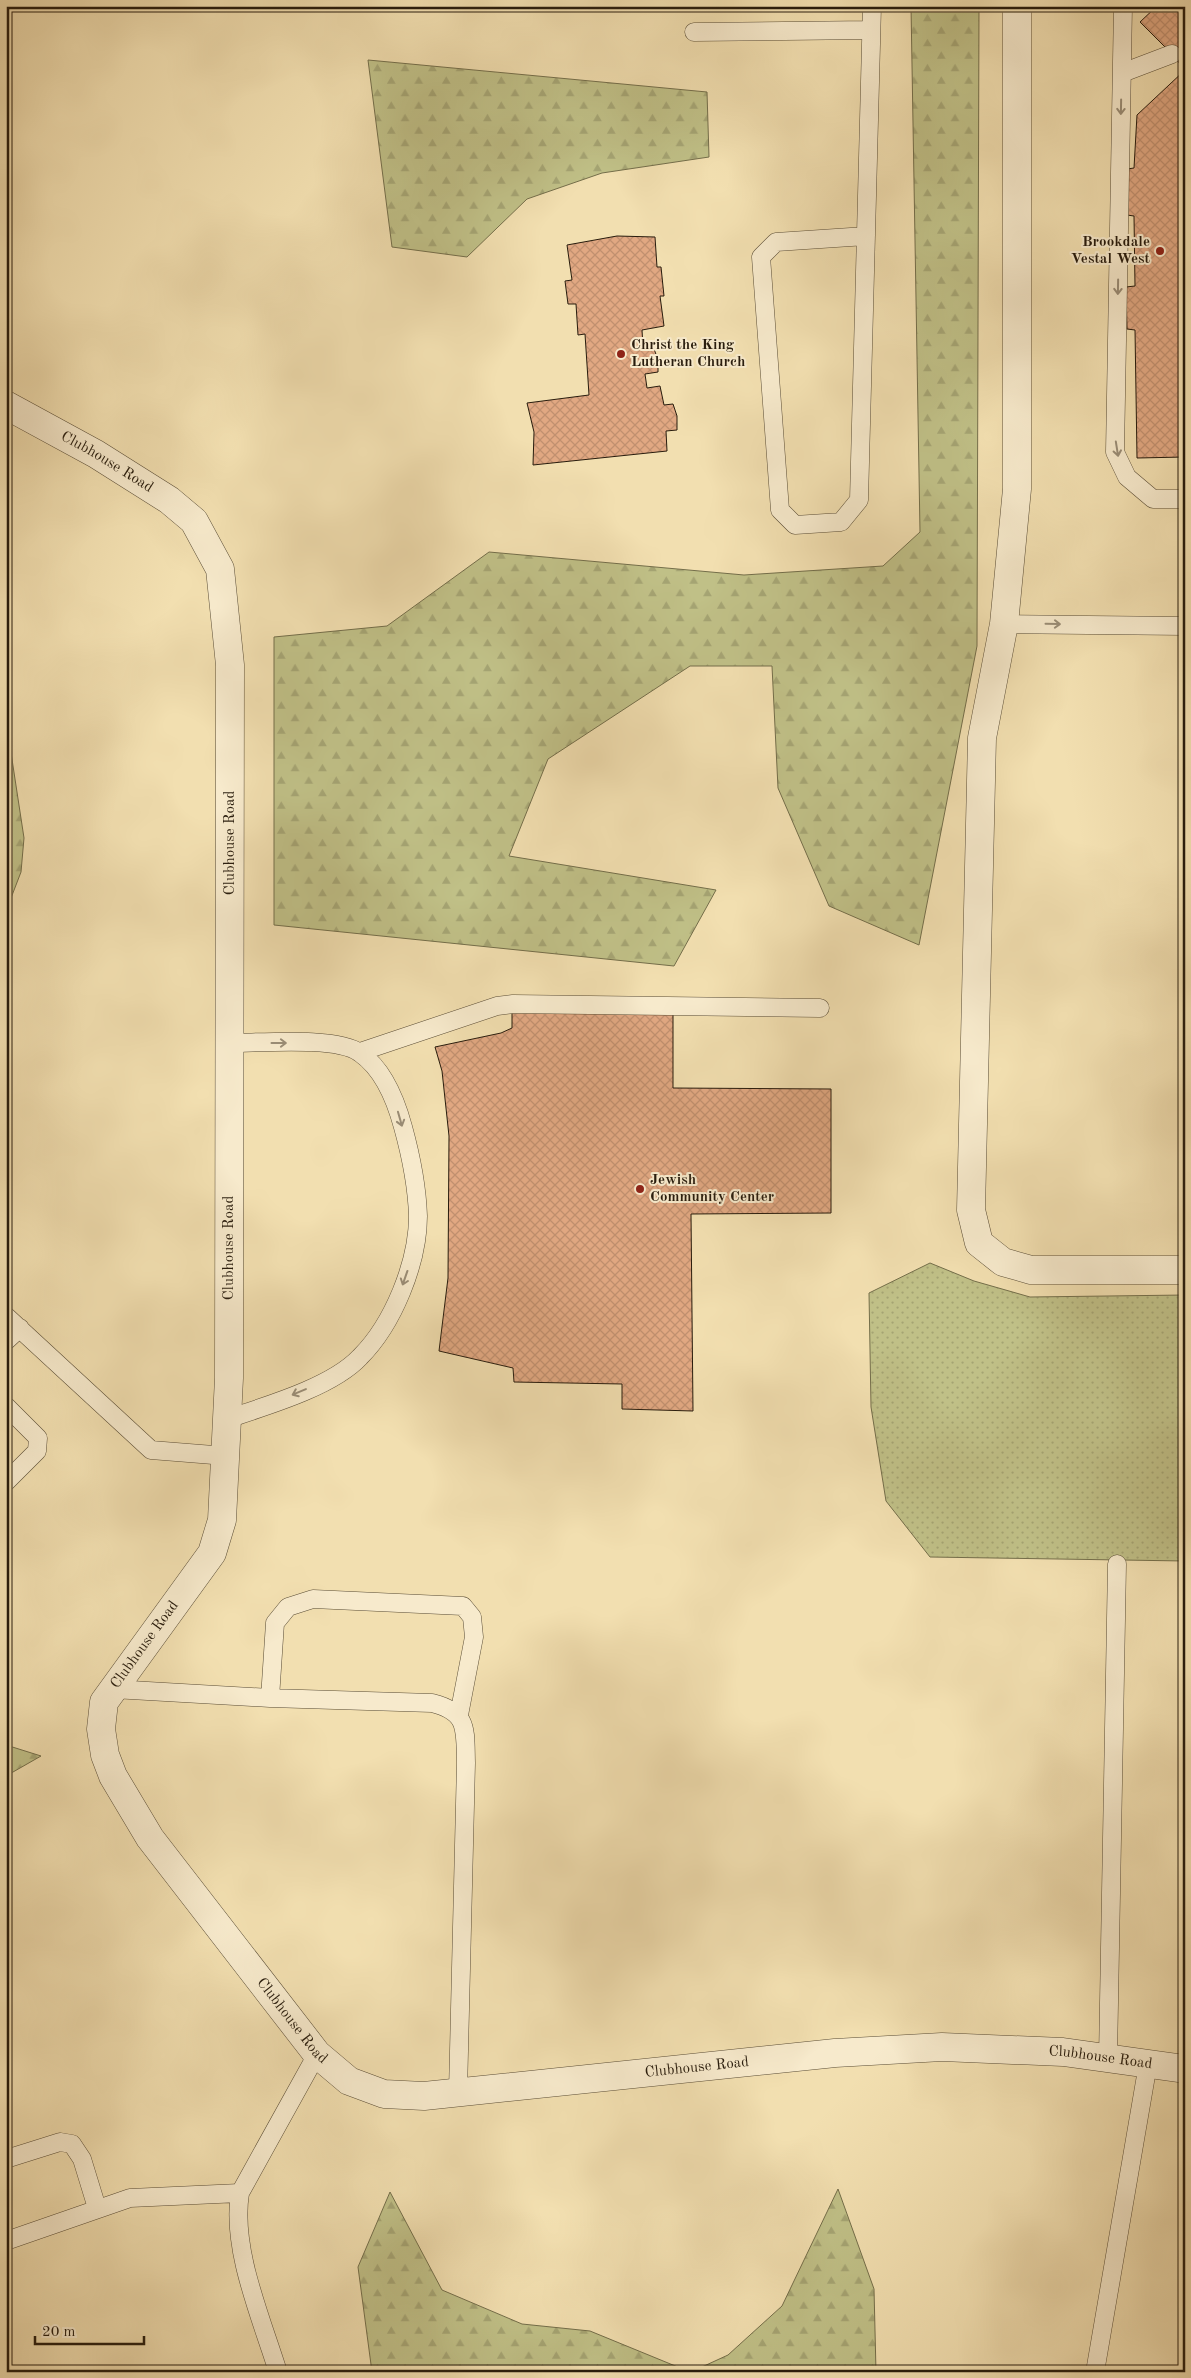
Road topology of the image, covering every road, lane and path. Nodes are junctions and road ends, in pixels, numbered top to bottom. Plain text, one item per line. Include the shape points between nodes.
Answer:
1 (872, 6) edge
2 (1017, 6) edge
3 (1123, 6) edge
4 (871, 30) junction
5 (694, 32) dead end
6 (1172, 54) dead end
7 (1122, 73) junction
8 (866, 236) junction
9 (6, 406) edge
10 (1185, 499) edge
11 (1004, 624) junction
12 (1185, 626) edge
13 (820, 1008) dead end
14 (230, 1042) junction
15 (360, 1052) junction
16 (1185, 1270) edge
17 (6, 1316) edge
18 (20, 1328) junction
19 (6, 1341) edge
20 (6, 1406) edge
21 (227, 1419) junction
22 (226, 1456) junction
23 (6, 1482) edge
24 (1117, 1564) dead end
25 (113, 1689) junction
26 (270, 1698) junction
27 (460, 1715) junction
28 (317, 2054) junction
29 (1108, 2058) junction
30 (1148, 2064) junction
31 (1185, 2069) edge
32 (458, 2092) junction
33 (6, 2159) edge
34 (240, 2193) junction
35 (98, 2208) junction
36 (6, 2241) edge
37 (278, 2372) edge
38 (1096, 2372) edge

1 - 4 lane
2 - 11 street via 1017,488
3 - 7 lane
4 - 5 lane
4 - 8 lane
6 - 7 lane
7 -> 10 lane via 1115,452 1127,477 1153,499
8 - 8 lane via 859,500 841,522 795,525 780,510 761,257 776,242
9 - 14 street, Clubhouse Road via 96,454 169,500 194,521 220,569 230,665
11 -> 12 lane
11 - 16 street via 982,738 971,1210 979,1243 1003,1262 1031,1270
13 - 15 lane via 513,1004 496,1006
14 -> 15 lane via 322,1042 344,1045
14 - 21 street, Clubhouse Road
15 -> 21 lane via 375,1067 389,1091 413,1164 418,1218 412,1260 396,1307 372,1344 359,1359 338,1374 304,1391
17 - 18 lane
18 - 19 lane
18 - 22 lane via 151,1450
20 - 23 lane via 38,1438 37,1452
21 - 22 street, Clubhouse Road
22 - 25 street, Clubhouse Road via 222,1520 212,1553
24 - 29 lane
25 - 26 lane
25 - 28 street, Clubhouse Road via 104,1702 101,1729 112,1776 150,1838
26 - 27 lane via 432,1703 448,1707
26 - 27 lane via 275,1623 288,1607 313,1599 463,1606 472,1617 474,1637
27 - 32 lane via 465,1730 466,1763
28 - 32 street, Clubhouse Road via 349,2082 384,2094 424,2096
28 - 34 lane
29 - 30 street, Clubhouse Road
29 - 32 street, Clubhouse Road via 1063,2052 932,2048 836,2053
30 - 31 street, Clubhouse Road
30 - 38 lane
33 - 35 lane via 60,2142 72,2144 82,2159
34 - 35 lane via 130,2198
34 - 37 lane via 237,2211 240,2249
35 - 36 lane

